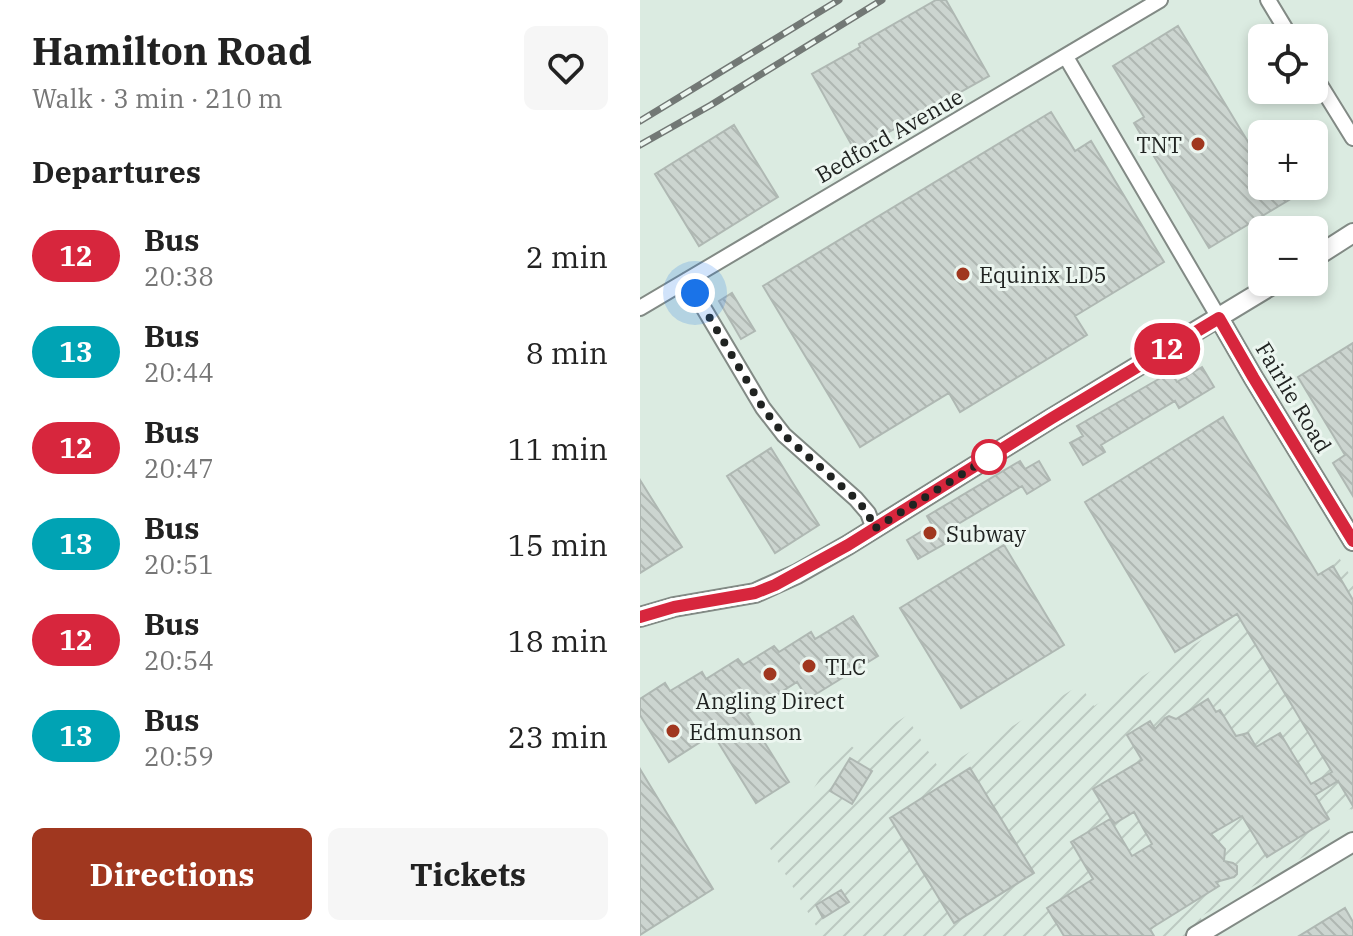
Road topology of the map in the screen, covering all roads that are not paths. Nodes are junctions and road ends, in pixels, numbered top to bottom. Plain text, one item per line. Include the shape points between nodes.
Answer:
1 (1160, 0) edge
2 (1268, 0) edge
3 (1283, 24) edge
4 (1066, 57) junction
5 (1328, 98) edge
6 (1353, 138) edge
7 (1353, 233) edge
8 (1328, 249) edge
9 (687, 280) junction
10 (1254, 296) edge
11 (640, 308) edge
12 (1219, 318) junction
13 (874, 529) junction
14 (1353, 541) edge
15 (640, 617) edge
16 (1353, 842) edge
17 (1196, 936) edge

1 - 4 street, Bedford Avenue
2 - 3 street
4 - 9 street, Bedford Avenue
4 - 12 street
5 - 6 street
7 - 8 street
9 - 11 street, Bedford Avenue
9 - 13 street via 763,408 784,435 856,499
10 - 12 street
12 - 13 street
12 - 14 street, Fairlie Road
13 - 15 street via 755,593
16 - 17 street

